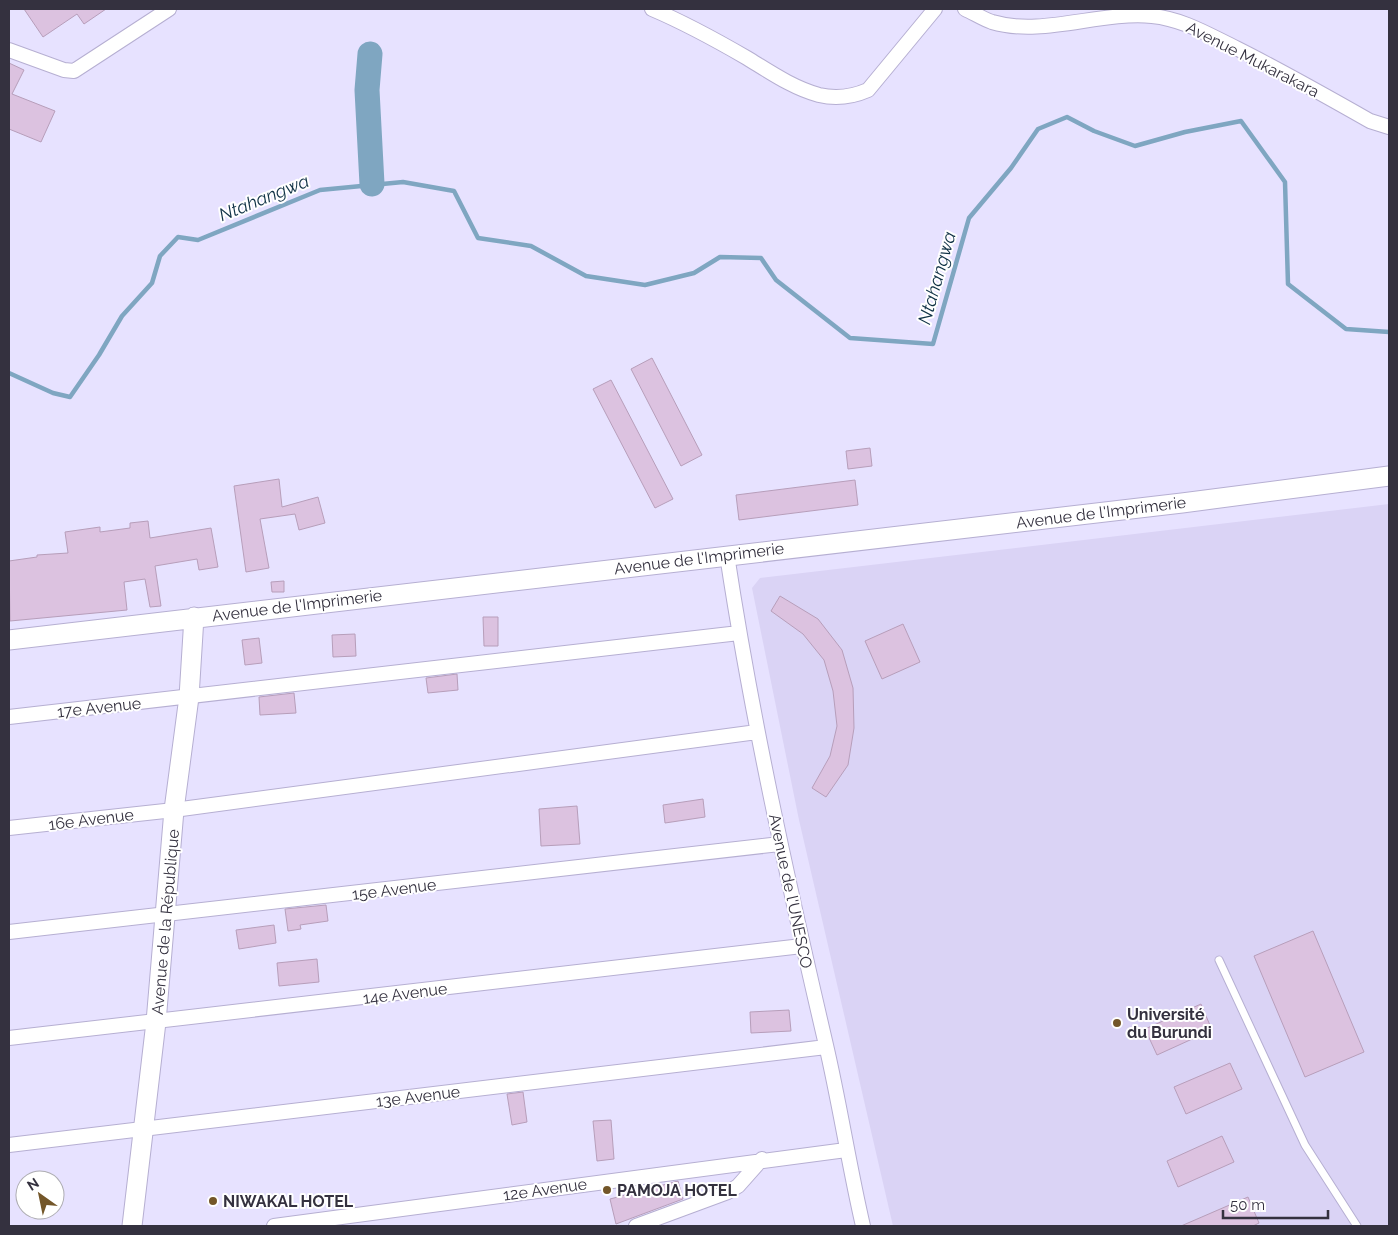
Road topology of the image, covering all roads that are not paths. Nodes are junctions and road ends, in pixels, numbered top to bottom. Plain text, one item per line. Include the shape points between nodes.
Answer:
1 (169, 9) edge
2 (652, 9) edge
3 (935, 9) edge
4 (965, 9) edge
5 (9, 50) edge
6 (1389, 127) edge
7 (1389, 476) edge
8 (727, 555) junction
9 (194, 617) junction
10 (739, 633) junction
11 (9, 640) edge
12 (189, 697) junction
13 (9, 717) edge
14 (757, 732) junction
15 (174, 810) junction
16 (9, 828) edge
17 (780, 844) junction
18 (165, 915) junction
19 (9, 932) edge
20 (802, 946) junction
21 (1219, 960) dead end
22 (156, 1022) junction
23 (9, 1038) edge
24 (826, 1047) junction
25 (144, 1129) junction
26 (9, 1145) edge
27 (846, 1150) junction
28 (762, 1160) junction
29 (132, 1226) edge
30 (274, 1226) edge
31 (636, 1226) edge
32 (863, 1226) edge
33 (1357, 1226) edge

1 - 5 street via 74,71
2 - 3 street via 688,24 792,85 820,95 839,97 854,96 868,90
4 - 6 street, Avenue Mukarakara via 992,22 1010,26 1128,16 1153,16 1187,24 1370,121
7 - 8 street, Avenue de l'Imprimerie
8 - 9 street, Avenue de l'Imprimerie
8 - 10 street, Avenue de l'UNESCO
9 - 11 street, Avenue de l'Imprimerie
9 - 12 street, Avenue de la République
10 - 12 street, 17e Avenue
10 - 14 street, Avenue de l'UNESCO
12 - 13 street, 17e Avenue
12 - 15 street, Avenue de la République
14 - 15 street, 16e Avenue
14 - 17 street, Avenue de l'UNESCO
15 - 16 street, 16e Avenue
15 - 18 street, Avenue de la République
17 - 18 street, 15e Avenue
17 - 20 street, Avenue de l'UNESCO
18 - 19 street, 15e Avenue
18 - 22 street, Avenue de la République
20 - 22 street, 14e Avenue
20 - 24 street, Avenue de l'UNESCO
21 - 33 lane via 1306,1145
22 - 23 street, 14e Avenue
22 - 25 street, Avenue de la République
24 - 25 street, 13e Avenue
24 - 27 street, Avenue de l'UNESCO
25 - 26 street, 13e Avenue
25 - 29 street, Avenue de la République
27 - 28 street, 12e Avenue
27 - 32 street, Avenue de l'UNESCO
28 - 30 street, 12e Avenue
28 - 31 street via 728,1192

